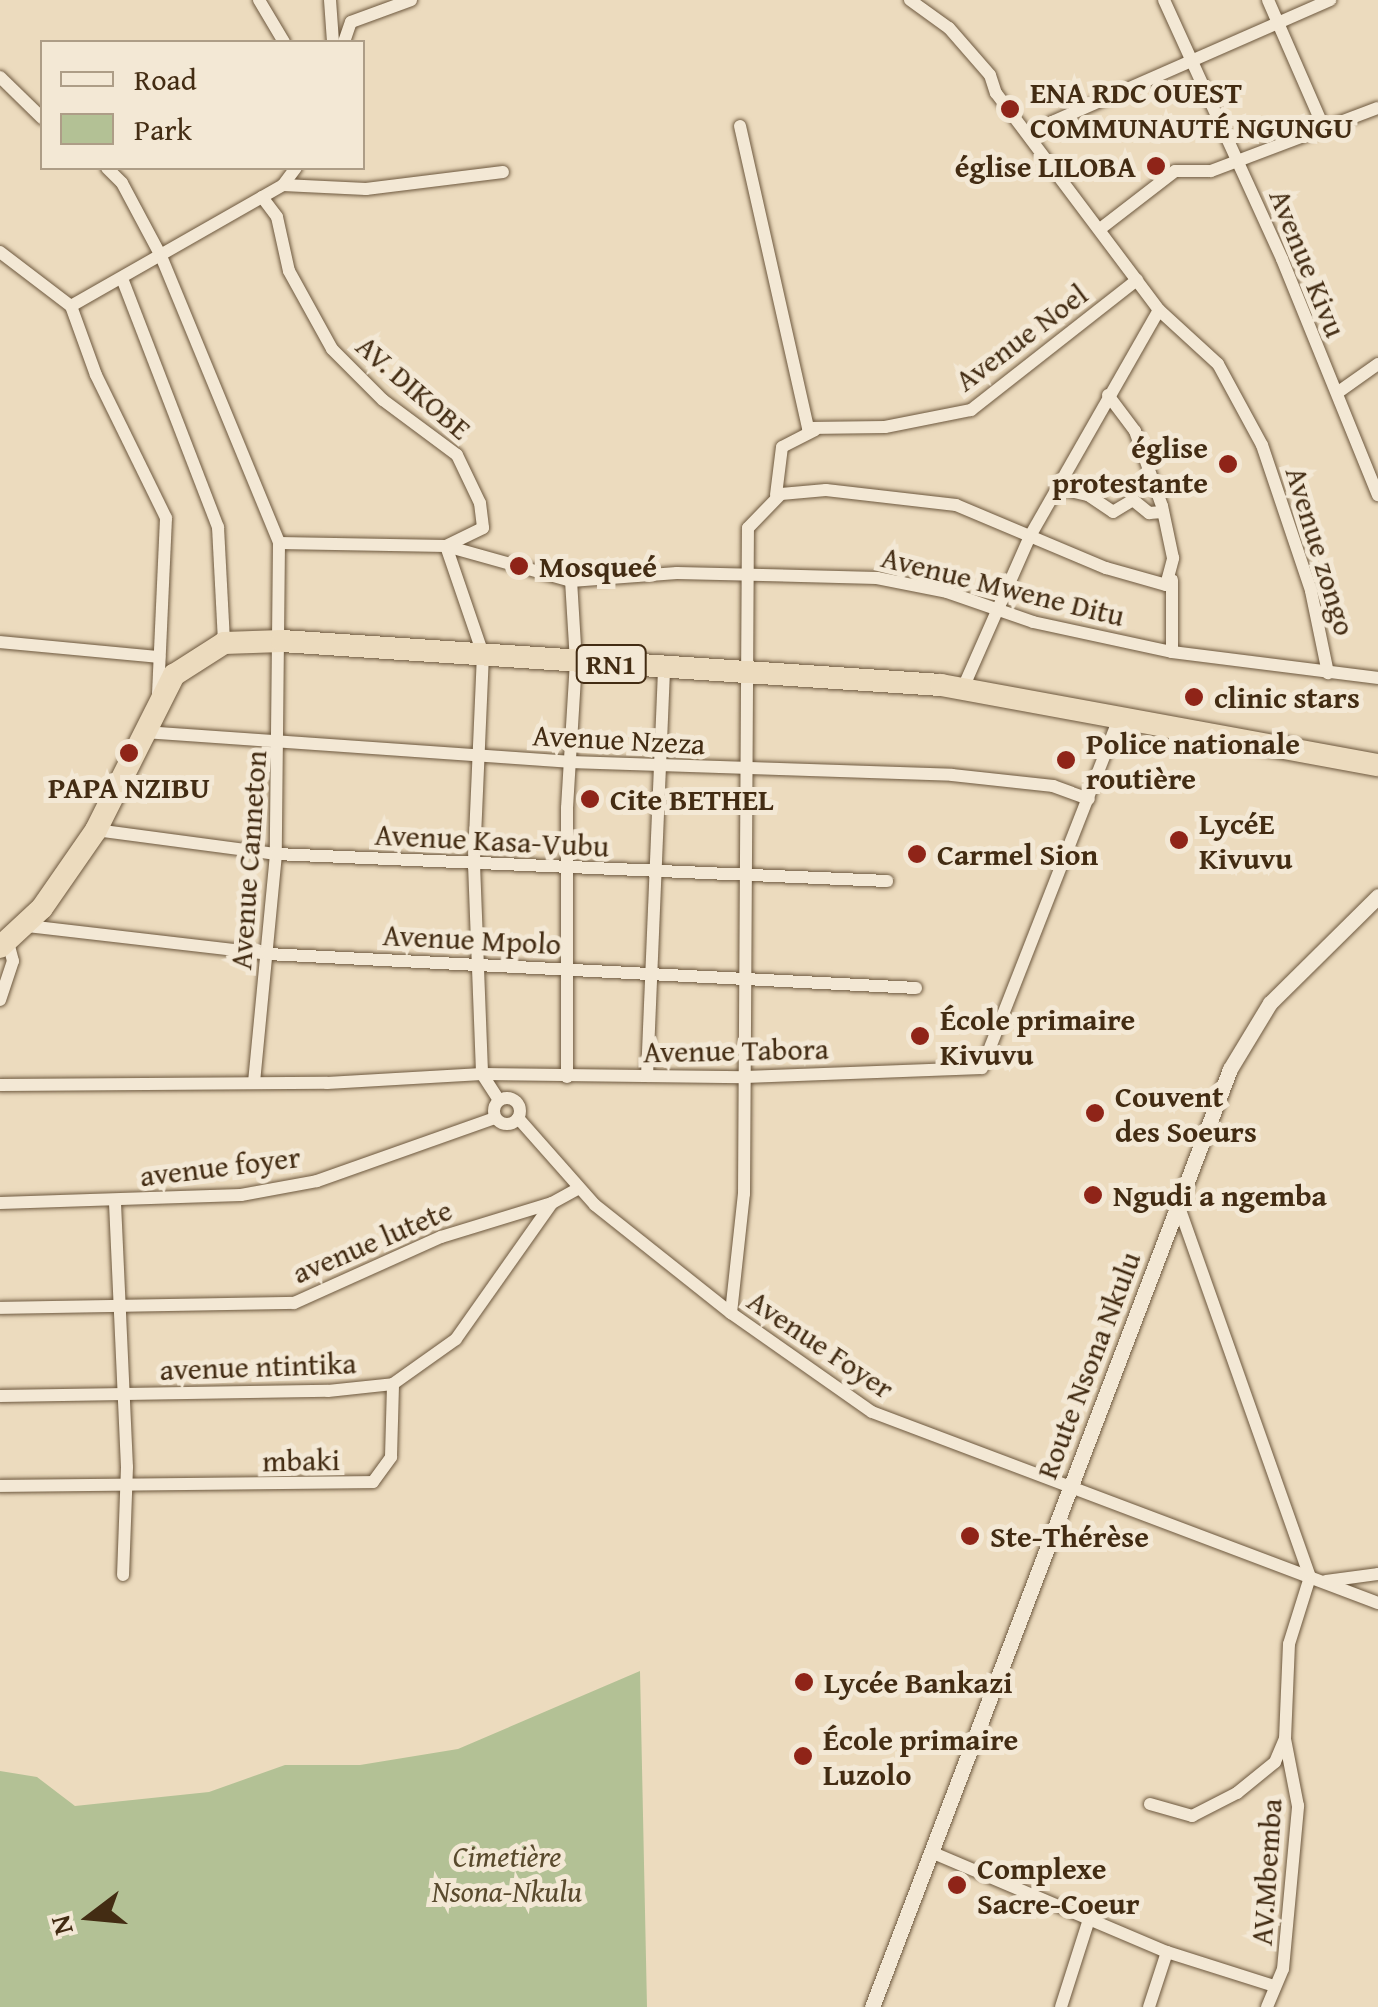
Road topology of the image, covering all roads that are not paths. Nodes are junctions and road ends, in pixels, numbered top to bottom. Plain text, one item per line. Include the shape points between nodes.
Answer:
1 (259, 0) edge
2 (330, 0) edge
3 (411, 0) edge
4 (910, 0) edge
5 (1164, 0) edge
6 (1268, 0) edge
7 (1330, 0) edge
8 (1278, 21) junction
9 (283, 40) edge
10 (334, 40) edge
11 (345, 40) edge
12 (1188, 59) junction
13 (0, 77) edge
14 (1378, 108) edge
15 (40, 116) edge
16 (740, 126) dead end
17 (1324, 128) junction
18 (1031, 139) junction
19 (1237, 160) junction
20 (110, 170) edge
21 (295, 170) edge
22 (503, 172) dead end
23 (284, 185) junction
24 (262, 197) junction
25 (1100, 228) junction
26 (0, 252) edge
27 (161, 256) junction
28 (1137, 280) junction
29 (123, 281) junction
30 (71, 306) junction
31 (1158, 310) junction
32 (1378, 364) edge
33 (1337, 393) junction
34 (1108, 394) junction
35 (815, 430) junction
36 (1057, 488) junction
37 (778, 495) junction
38 (1378, 495) edge
39 (1163, 512) junction
40 (1030, 536) junction
41 (279, 543) junction
42 (446, 546) junction
43 (752, 574) junction
44 (571, 582) junction
45 (1167, 582) junction
46 (998, 607) junction
47 (282, 641) junction
48 (0, 642) edge
49 (224, 643) junction
50 (1172, 652) junction
51 (483, 654) junction
52 (159, 657) junction
53 (576, 662) junction
54 (664, 666) junction
55 (752, 674) junction
56 (1328, 674) junction
57 (1378, 678) edge
58 (962, 688) junction
59 (158, 699) junction
60 (1118, 720) junction
61 (143, 732) junction
62 (280, 744) junction
63 (478, 757) junction
64 (570, 762) junction
65 (1378, 765) edge
66 (658, 766) junction
67 (750, 771) junction
68 (1090, 799) junction
69 (96, 830) junction
70 (276, 854) junction
71 (474, 864) junction
72 (567, 870) junction
73 (654, 873) junction
74 (748, 877) junction
75 (887, 881) dead end
76 (1378, 896) edge
77 (27, 926) junction
78 (4, 945) edge
79 (268, 954) junction
80 (476, 964) junction
81 (567, 968) junction
82 (650, 972) junction
83 (746, 978) junction
84 (916, 988) dead end
85 (0, 1000) edge
86 (482, 1074) junction
87 (646, 1076) junction
88 (567, 1077) junction
89 (745, 1077) junction
90 (254, 1082) junction
91 (0, 1086) edge
92 (498, 1100) junction
93 (495, 1118) junction
94 (518, 1118) junction
95 (577, 1189) junction
96 (0, 1203) edge
97 (115, 1203) junction
98 (552, 1204) junction
99 (1178, 1204) junction
100 (116, 1306) junction
101 (0, 1308) edge
102 (731, 1313) junction
103 (394, 1384) junction
104 (120, 1394) junction
105 (0, 1396) edge
106 (0, 1486) edge
107 (124, 1486) junction
108 (1070, 1490) junction
109 (1378, 1574) edge
110 (123, 1576) dead end
111 (1310, 1577) junction
112 (1324, 1582) junction
113 (1378, 1603) edge
114 (1285, 1739) junction
115 (1150, 1804) dead end
116 (931, 1852) junction
117 (1089, 1919) junction
118 (1167, 1952) junction
119 (1274, 1986) junction
120 (872, 2007) edge
121 (1061, 2007) edge
122 (1149, 2007) edge
123 (1267, 2007) edge

1 - 9 street
2 - 10 street
3 - 11 street via 351,22
4 - 18 street, Avenue zongo via 949,28
5 - 12 street, Avenue Kivu
6 - 8 street
7 - 8 street
8 - 12 street
8 - 17 street
12 - 18 street via 1052,122
12 - 19 street, Avenue Kivu
13 - 15 street
14 - 17 street
16 - 35 street via 778,280 792,378 804,421
17 - 19 street
18 - 25 street, Avenue zongo
19 - 25 street, Avenue Kivu via 1202,174 1175,171
19 - 33 street, Avenue Kivu
20 - 27 street
21 - 23 street
22 - 23 street via 366,189
23 - 24 street
24 - 27 street
24 - 42 street, AV. DIKOBE via 277,217 289,271 332,349 470,472 482,528
25 - 28 street, Avenue zongo
26 - 30 street
27 - 29 street
27 - 41 street
28 - 31 street, Avenue zongo
28 - 35 street, Avenue Noel via 982,405 928,420
29 - 30 street
29 - 49 street via 218,528
30 - 52 street via 166,518
31 - 34 street
31 - 56 street, Avenue zongo via 1218,364 1262,445 1311,591
32 - 33 street
33 - 38 street, Avenue Kivu
34 - 36 street
34 - 39 street via 1135,431
35 - 37 street via 782,447
36 - 39 street via 1088,495 1113,512 1133,500 1149,513
36 - 40 street
37 - 40 street via 826,490 956,505
37 - 43 street via 766,517 748,528
39 - 45 street
40 - 45 street
40 - 46 street
41 - 42 street
41 - 47 street, Avenue Canneton
42 - 44 street
42 - 51 street
43 - 44 street, Avenue Mwene Ditu via 631,573
43 - 46 street, Avenue Mwene Ditu via 876,578
43 - 55 street
44 - 53 street
45 - 50 street
46 - 50 street, Avenue Mwene Ditu via 1032,622
46 - 58 street
47 - 49 highway, RN1
47 - 51 highway, RN1
47 - 62 street, Avenue Canneton
48 - 52 street
49 - 59 highway via 190,660
50 - 56 street, Avenue Mwene Ditu
51 - 53 highway, RN1
51 - 63 street
52 - 59 street
53 - 54 highway, RN1
53 - 64 street
54 - 55 highway, RN1
54 - 66 street
55 - 58 highway, RN1
55 - 67 street
56 - 57 street, Avenue Mwene Ditu
58 - 60 highway, RN1
59 - 61 highway
60 - 65 highway, RN1
60 - 68 street
61 - 62 street, Avenue Nzeza
61 - 69 highway
62 - 63 street, Avenue Nzeza
62 - 70 street, Avenue Canneton
63 - 64 street, Avenue Nzeza
63 - 71 street
64 - 66 street, Avenue Nzeza
64 - 72 street
66 - 67 street, Avenue Nzeza
66 - 73 street
67 - 68 street, Avenue Nzeza via 970,776 1052,786
67 - 74 street
68 - 89 street, Avenue Tabora via 988,1062 978,1070
69 - 70 street, Avenue Kasa-Vubu
69 - 77 highway
70 - 71 street, Avenue Kasa-Vubu
70 - 79 street, Avenue Canneton
71 - 72 street, Avenue Kasa-Vubu
71 - 80 street
72 - 73 street, Avenue Kasa-Vubu
72 - 81 street
73 - 74 street, Avenue Kasa-Vubu
73 - 82 street
74 - 75 street, Avenue Kasa-Vubu
74 - 83 street
76 - 99 street, Route Nsona Nkulu via 1306,962 1245,1040
77 - 78 highway
77 - 79 street, Avenue Mpolo
78 - 85 street via 13,961
79 - 80 street, Avenue Mpolo
79 - 90 street, Avenue Canneton
80 - 81 street, Avenue Mpolo
80 - 86 street
81 - 82 street, Avenue Mpolo
81 - 88 street
82 - 83 street, Avenue Mpolo
82 - 87 street
83 - 84 street, Avenue Mpolo
83 - 89 street
86 - 88 street, Avenue Tabora
86 - 90 street, Avenue Tabora
86 - 92 street
87 - 88 street, Avenue Tabora
87 - 89 street, Avenue Tabora
89 - 102 street via 744,1194
90 - 91 street, Avenue Tabora
92 - 93 street
92 - 94 street, Avenue Foyer via 516,1101
93 - 94 street, avenue foyer via 506,1125
93 - 97 street, avenue foyer via 316,1180 241,1195
94 - 95 street, Avenue Foyer
95 - 98 street, avenue lutete
95 - 102 street, Avenue Foyer
96 - 97 street, avenue foyer
97 - 100 street
98 - 100 street, avenue lutete via 441,1236 294,1303
98 - 103 street, avenue ntintika via 456,1340
99 - 108 street, Route Nsona Nkulu
99 - 111 street
100 - 101 street, avenue lutete
100 - 104 street
102 - 108 street, Avenue Foyer via 872,1412
103 - 104 street, avenue ntintika
103 - 107 street, mbaki via 391,1457 372,1482
104 - 105 street, avenue ntintika
104 - 107 street
106 - 107 street
107 - 110 street
108 - 111 street, Avenue Foyer
108 - 116 street, Route Nsona Nkulu
109 - 112 street
111 - 112 street, Avenue Foyer
111 - 114 street, AV.Mbemba via 1289,1644
112 - 113 street, Avenue Foyer
114 - 115 street via 1260,1777 1210,1809 1192,1816
114 - 119 street, AV.Mbemba via 1298,1806 1283,1968
116 - 117 street
116 - 120 street, Route Nsona Nkulu
117 - 118 street
117 - 121 street
118 - 119 street
118 - 122 street
119 - 123 street, AV.Mbemba

